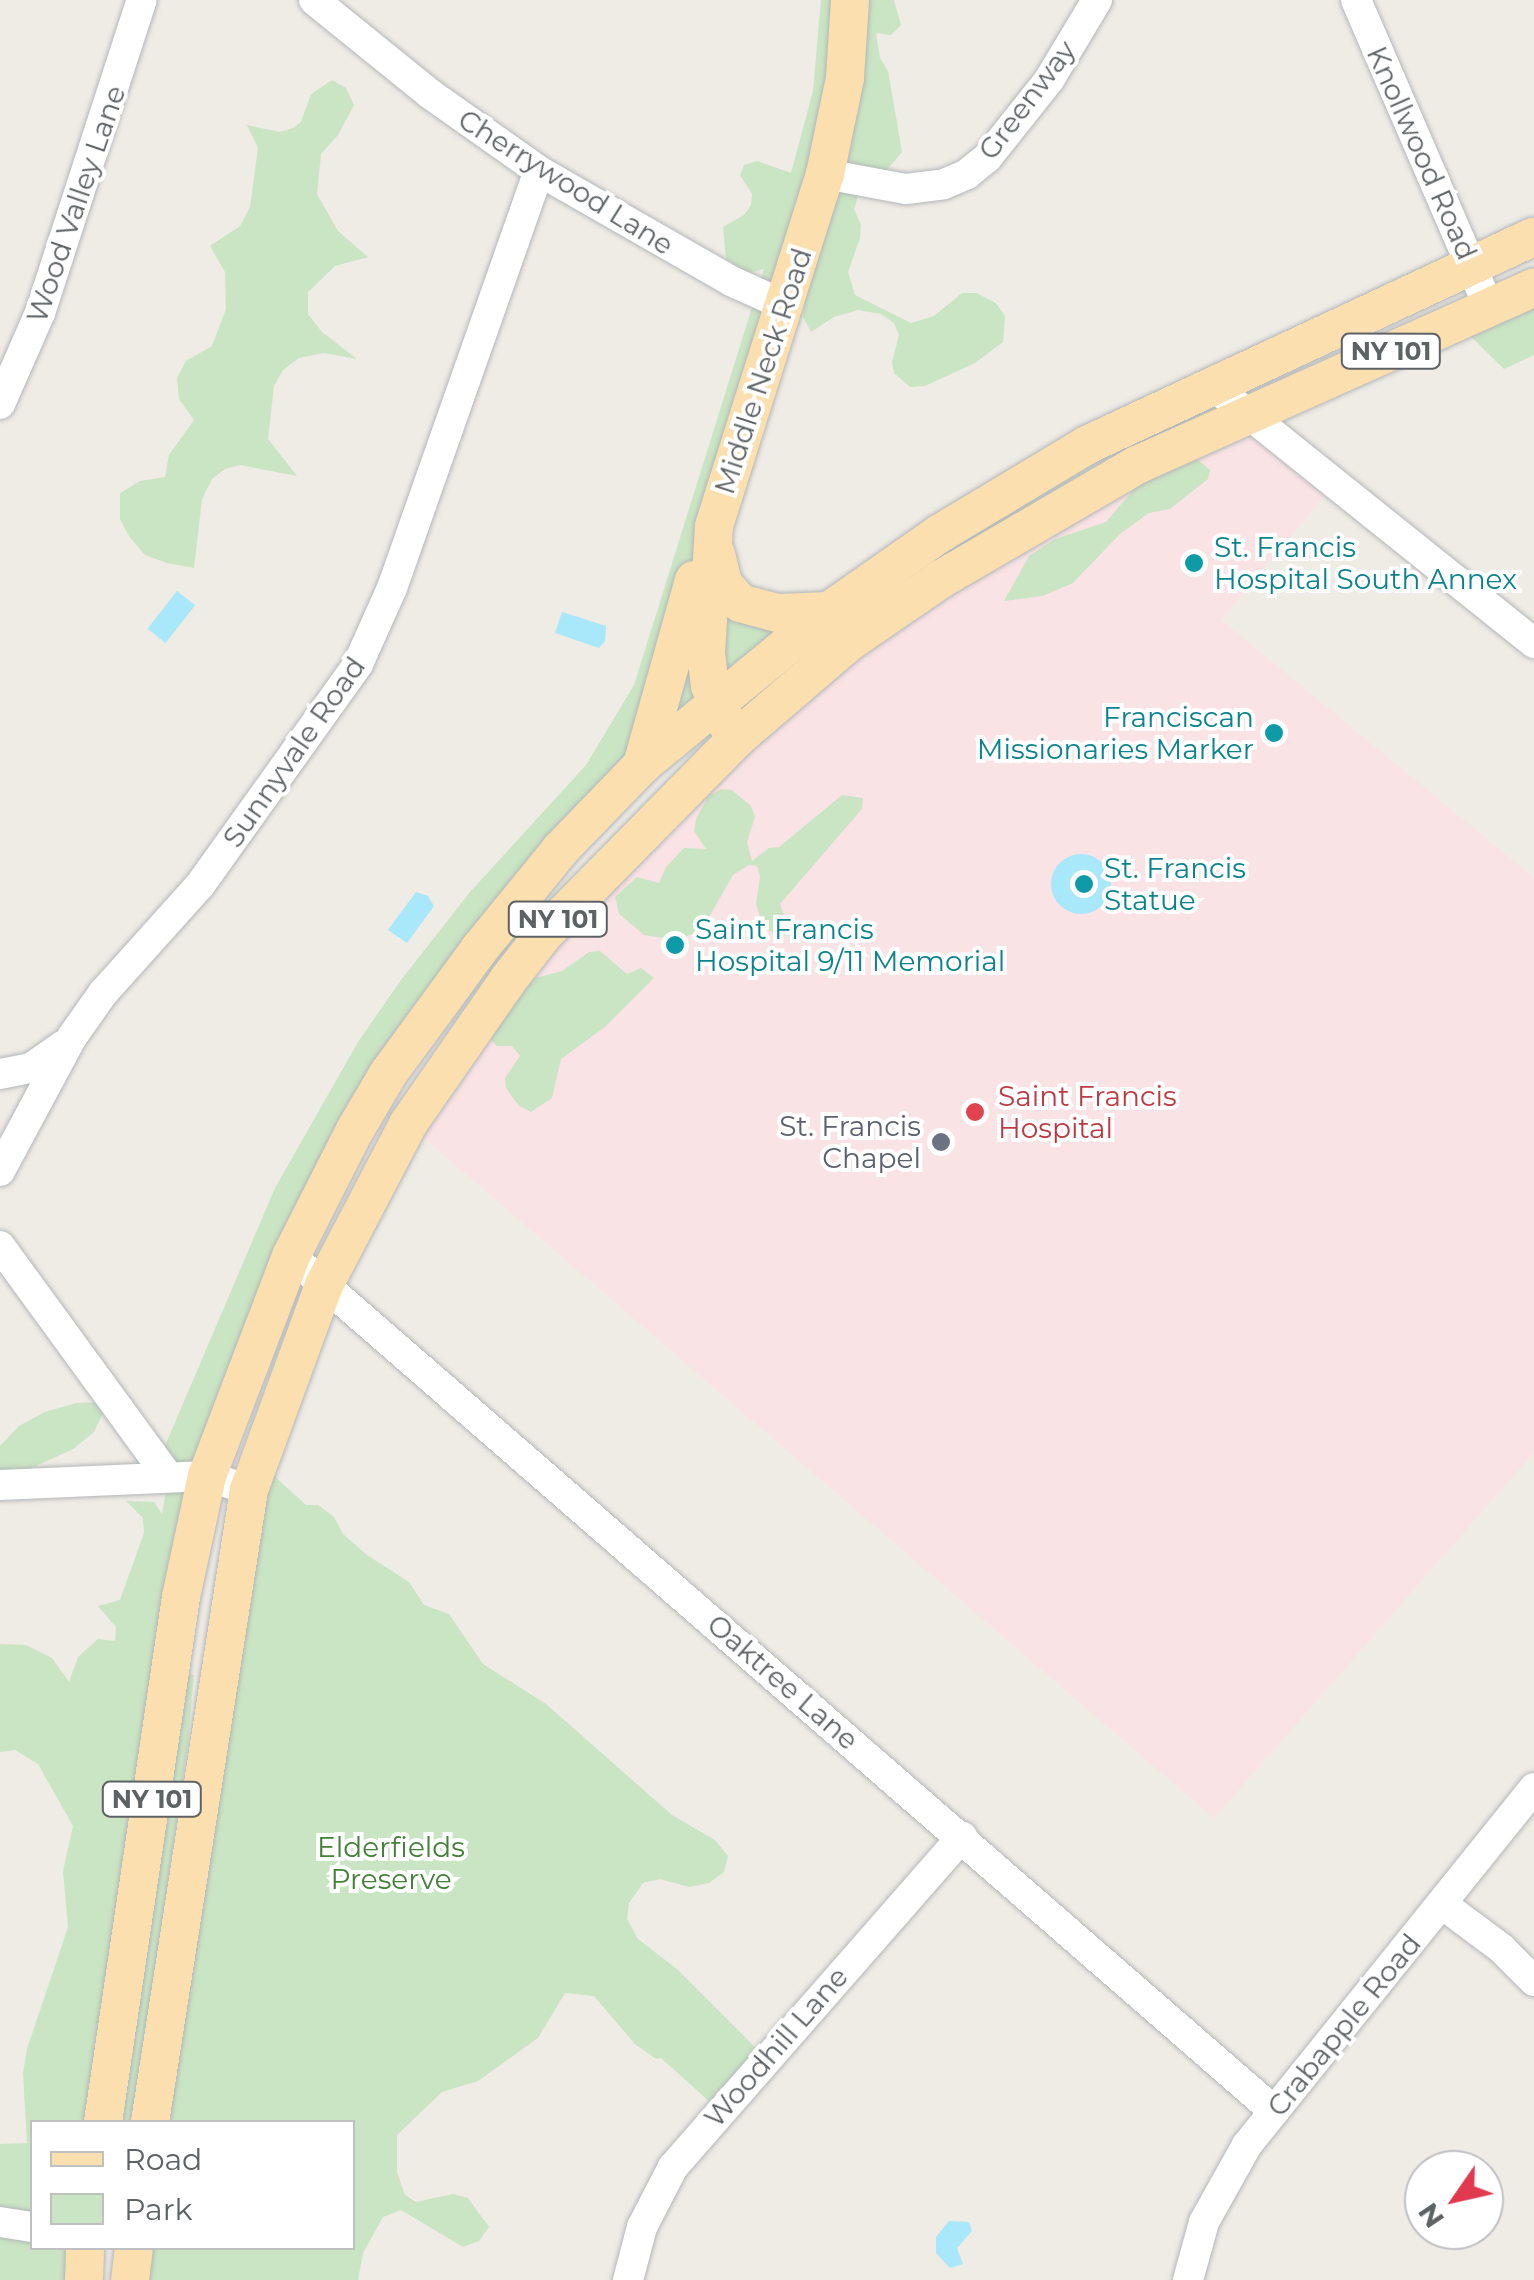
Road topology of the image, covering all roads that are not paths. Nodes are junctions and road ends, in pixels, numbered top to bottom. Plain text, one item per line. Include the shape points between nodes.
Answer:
1 (142, 0) edge
2 (314, 0) edge
3 (850, 0) edge
4 (1097, 0) edge
5 (1356, 0) edge
6 (539, 172) junction
7 (825, 174) junction
8 (1534, 238) edge
9 (1471, 265) junction
10 (1534, 287) edge
11 (784, 306) junction
12 (1489, 307) junction
13 (1212, 385) junction
14 (0, 404) edge
15 (1248, 414) junction
16 (714, 526) junction
17 (829, 611) junction
18 (1534, 644) edge
19 (716, 704) junction
20 (736, 739) junction
21 (642, 765) junction
22 (72, 1037) junction
23 (0, 1074) edge
24 (0, 1171) edge
25 (0, 1246) edge
26 (290, 1256) junction
27 (324, 1285) junction
28 (168, 1476) junction
29 (207, 1476) junction
30 (0, 1485) edge
31 (249, 1490) junction
32 (1534, 1788) edge
33 (962, 1837) junction
34 (1442, 1904) junction
35 (1534, 1981) edge
36 (1274, 2112) junction
37 (103, 2120) edge
38 (150, 2120) edge
39 (0, 2222) edge
40 (30, 2227) edge
41 (88, 2250) edge
42 (92, 2250) edge
43 (126, 2269) edge
44 (84, 2280) edge
45 (628, 2280) edge
46 (1188, 2280) edge

1 - 14 street, Wood Valley Lane via 40,313
2 - 6 street, Cherrywood Lane
3 - 7 main road, Middle Neck Road via 844,78
4 - 7 street, Greenway via 1049,80 967,174 906,189
5 - 9 street, Knollwood Road
6 - 11 street, Cherrywood Lane
6 - 22 street, Sunnyvale Road via 392,588 358,664 200,885 118,974
7 - 11 main road, Middle Neck Road
8 - 9 main road, NY 101
9 - 12 street, Knollwood Road
9 - 13 main road, NY 101
10 - 12 main road, NY 101
11 - 16 main road, Middle Neck Road
12 - 15 main road, NY 101
13 - 15 street
13 - 17 main road, NY 101 via 1033,475
15 - 18 street
15 - 20 main road, NY 101 via 1137,464 941,578 849,642
16 - 17 main road via 719,574 740,603 778,613
16 - 19 main road, Middle Neck Road via 705,638
16 - 21 main road
17 - 19 main road, NY 101
19 - 20 main road, Middle Neck Road
19 - 21 main road, NY 101
20 - 27 main road, NY 101 via 554,922 508,980 408,1124
21 - 26 main road, NY 101 via 520,896 388,1074
22 - 23 street via 31,1068
22 - 24 street, Sunnyvale Road
25 - 28 street
26 - 27 street, Oaktree Lane
26 - 29 main road, NY 101
27 - 31 main road, NY 101
27 - 33 street, Oaktree Lane
28 - 29 street
28 - 30 street
29 - 31 street
29 - 37 main road, NY 101 via 181,1596
31 - 38 main road, NY 101
32 - 34 street, Crabapple Road
33 - 36 street, Oaktree Lane
33 - 45 street, Woodhill Lane via 684,2152 650,2206
34 - 35 street
34 - 36 street, Crabapple Road
36 - 46 street, Crabapple Road via 1220,2188
39 - 40 street
41 - 44 main road
42 - 43 street

